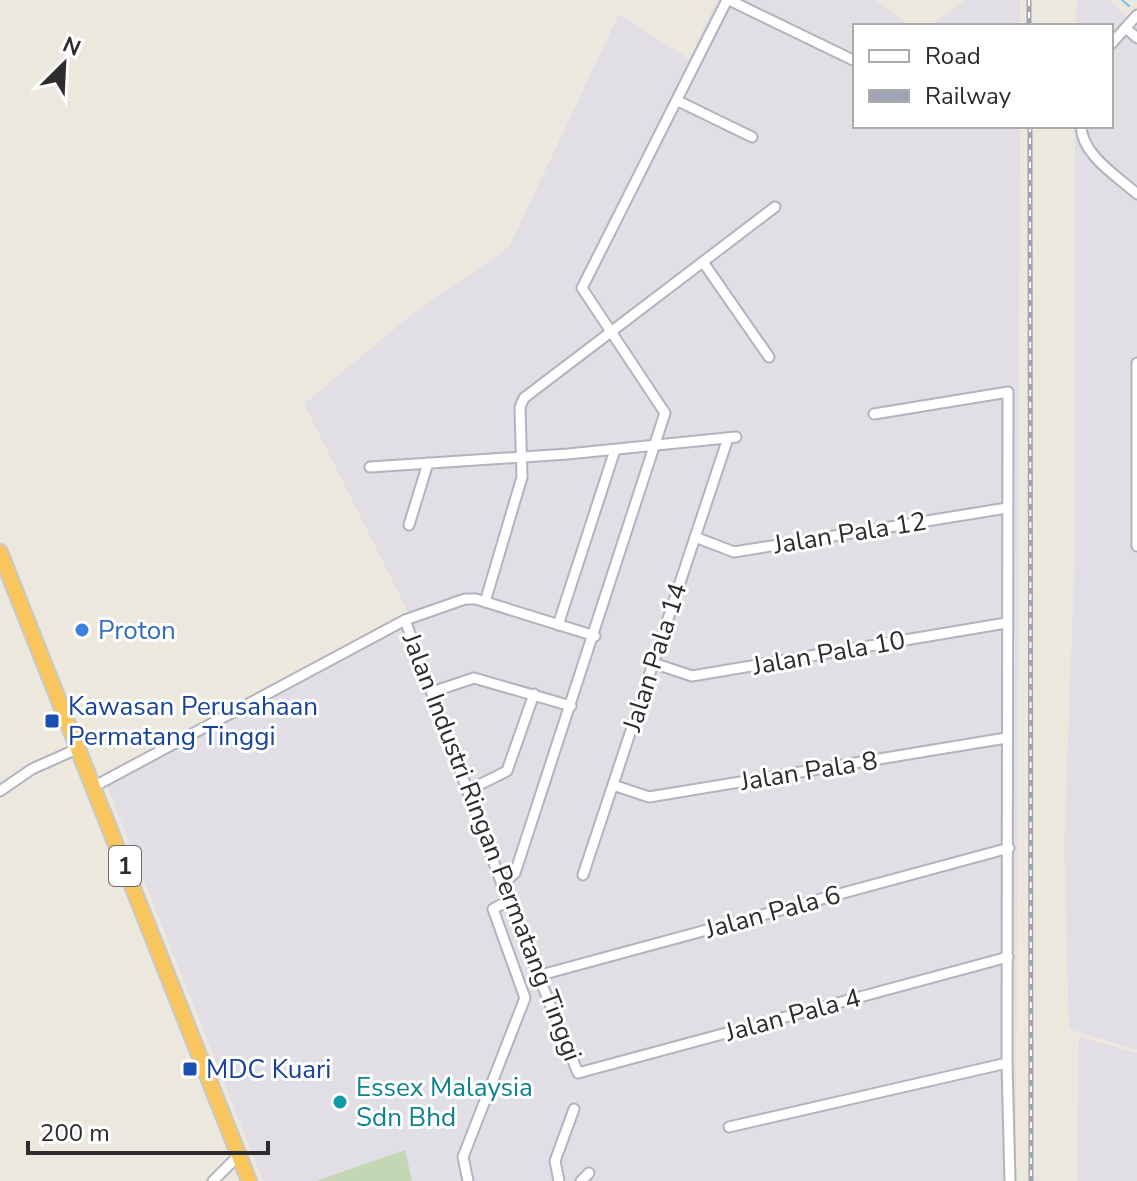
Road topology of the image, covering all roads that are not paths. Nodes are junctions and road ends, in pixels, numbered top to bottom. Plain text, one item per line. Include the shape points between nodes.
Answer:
1 (728, 0) edge
2 (1137, 15) edge
3 (1127, 29) junction
4 (1137, 38) edge
5 (1113, 42) edge
6 (853, 60) edge
7 (678, 101) junction
8 (1081, 128) edge
9 (752, 137) dead end
10 (1137, 194) edge
11 (775, 207) dead end
12 (703, 262) junction
13 (611, 331) junction
14 (769, 357) dead end
15 (1137, 363) edge
16 (874, 414) dead end
17 (656, 445) junction
18 (615, 450) junction
19 (522, 457) junction
20 (428, 463) junction
21 (370, 467) dead end
22 (1007, 508) junction
23 (409, 525) dead end
24 (695, 537) junction
25 (1137, 546) edge
26 (0, 552) edge
27 (485, 602) junction
28 (405, 620) junction
29 (1006, 623) junction
30 (558, 625) junction
31 (595, 636) junction
32 (653, 663) junction
33 (432, 692) junction
34 (534, 694) junction
35 (571, 706) junction
36 (1006, 738) junction
37 (79, 748) junction
38 (613, 785) junction
39 (93, 787) junction
40 (469, 790) junction
41 (0, 791) edge
42 (1009, 848) junction
43 (583, 875) dead end
44 (502, 885) junction
45 (508, 901) junction
46 (1008, 957) junction
47 (537, 976) junction
48 (1007, 1063) junction
49 (578, 1073) joint
50 (574, 1109) dead end
51 (729, 1127) dead end
52 (239, 1155) junction
53 (589, 1173) dead end
54 (213, 1181) edge
55 (249, 1181) edge
56 (468, 1181) edge
57 (559, 1181) edge
58 (581, 1181) edge
59 (1010, 1181) edge

1 - 6 street
1 - 7 street
2 - 3 street
3 - 4 street
3 - 5 street
7 - 9 street
7 - 13 street via 582,288
8 - 10 street via 1092,153
11 - 12 street
12 - 13 street
12 - 14 street
13 - 17 street via 665,413
13 - 19 street via 524,398
15 - 25 street
16 - 22 street via 1008,392
17 - 18 street
17 - 24 street, Jalan Pala 14 via 732,437
17 - 31 street
18 - 19 street
18 - 30 street
19 - 20 street
19 - 27 street via 522,477
20 - 21 street
20 - 23 street
22 - 24 street, Jalan Pala 12 via 734,552
22 - 29 street
24 - 32 street, Jalan Pala 14
26 - 37 highway, 1
27 - 28 street via 470,598
27 - 30 street
28 - 33 street, Jalan Industri Ringan Permatang Tinggi
28 - 39 street
29 - 32 street, Jalan Pala 10 via 692,676
29 - 36 street
30 - 31 street
31 - 35 street
32 - 38 street, Jalan Pala 14
33 - 34 street via 474,678
33 - 40 street, Jalan Industri Ringan Permatang Tinggi
34 - 35 street
34 - 40 street via 507,771
35 - 44 street via 515,873
36 - 38 street, Jalan Pala 8 via 649,797
36 - 42 street
37 - 39 highway, 1
37 - 41 street via 32,769
38 - 43 street, Jalan Pala 14
39 - 52 highway, 1
40 - 44 street, Jalan Industri Ringan Permatang Tinggi
42 - 46 street
42 - 47 street, Jalan Pala 6
44 - 45 street, Jalan Industri Ringan Permatang Tinggi
45 - 47 street, Jalan Industri Ringan Permatang Tinggi
45 - 56 street via 493,909 525,998 463,1157
46 - 48 street
46 - 49 street, Jalan Pala 4
47 - 49 street, Jalan Industri Ringan Permatang Tinggi
48 - 51 street
48 - 59 street
50 - 57 street via 555,1161
52 - 54 street
52 - 55 highway, 1
53 - 58 street

